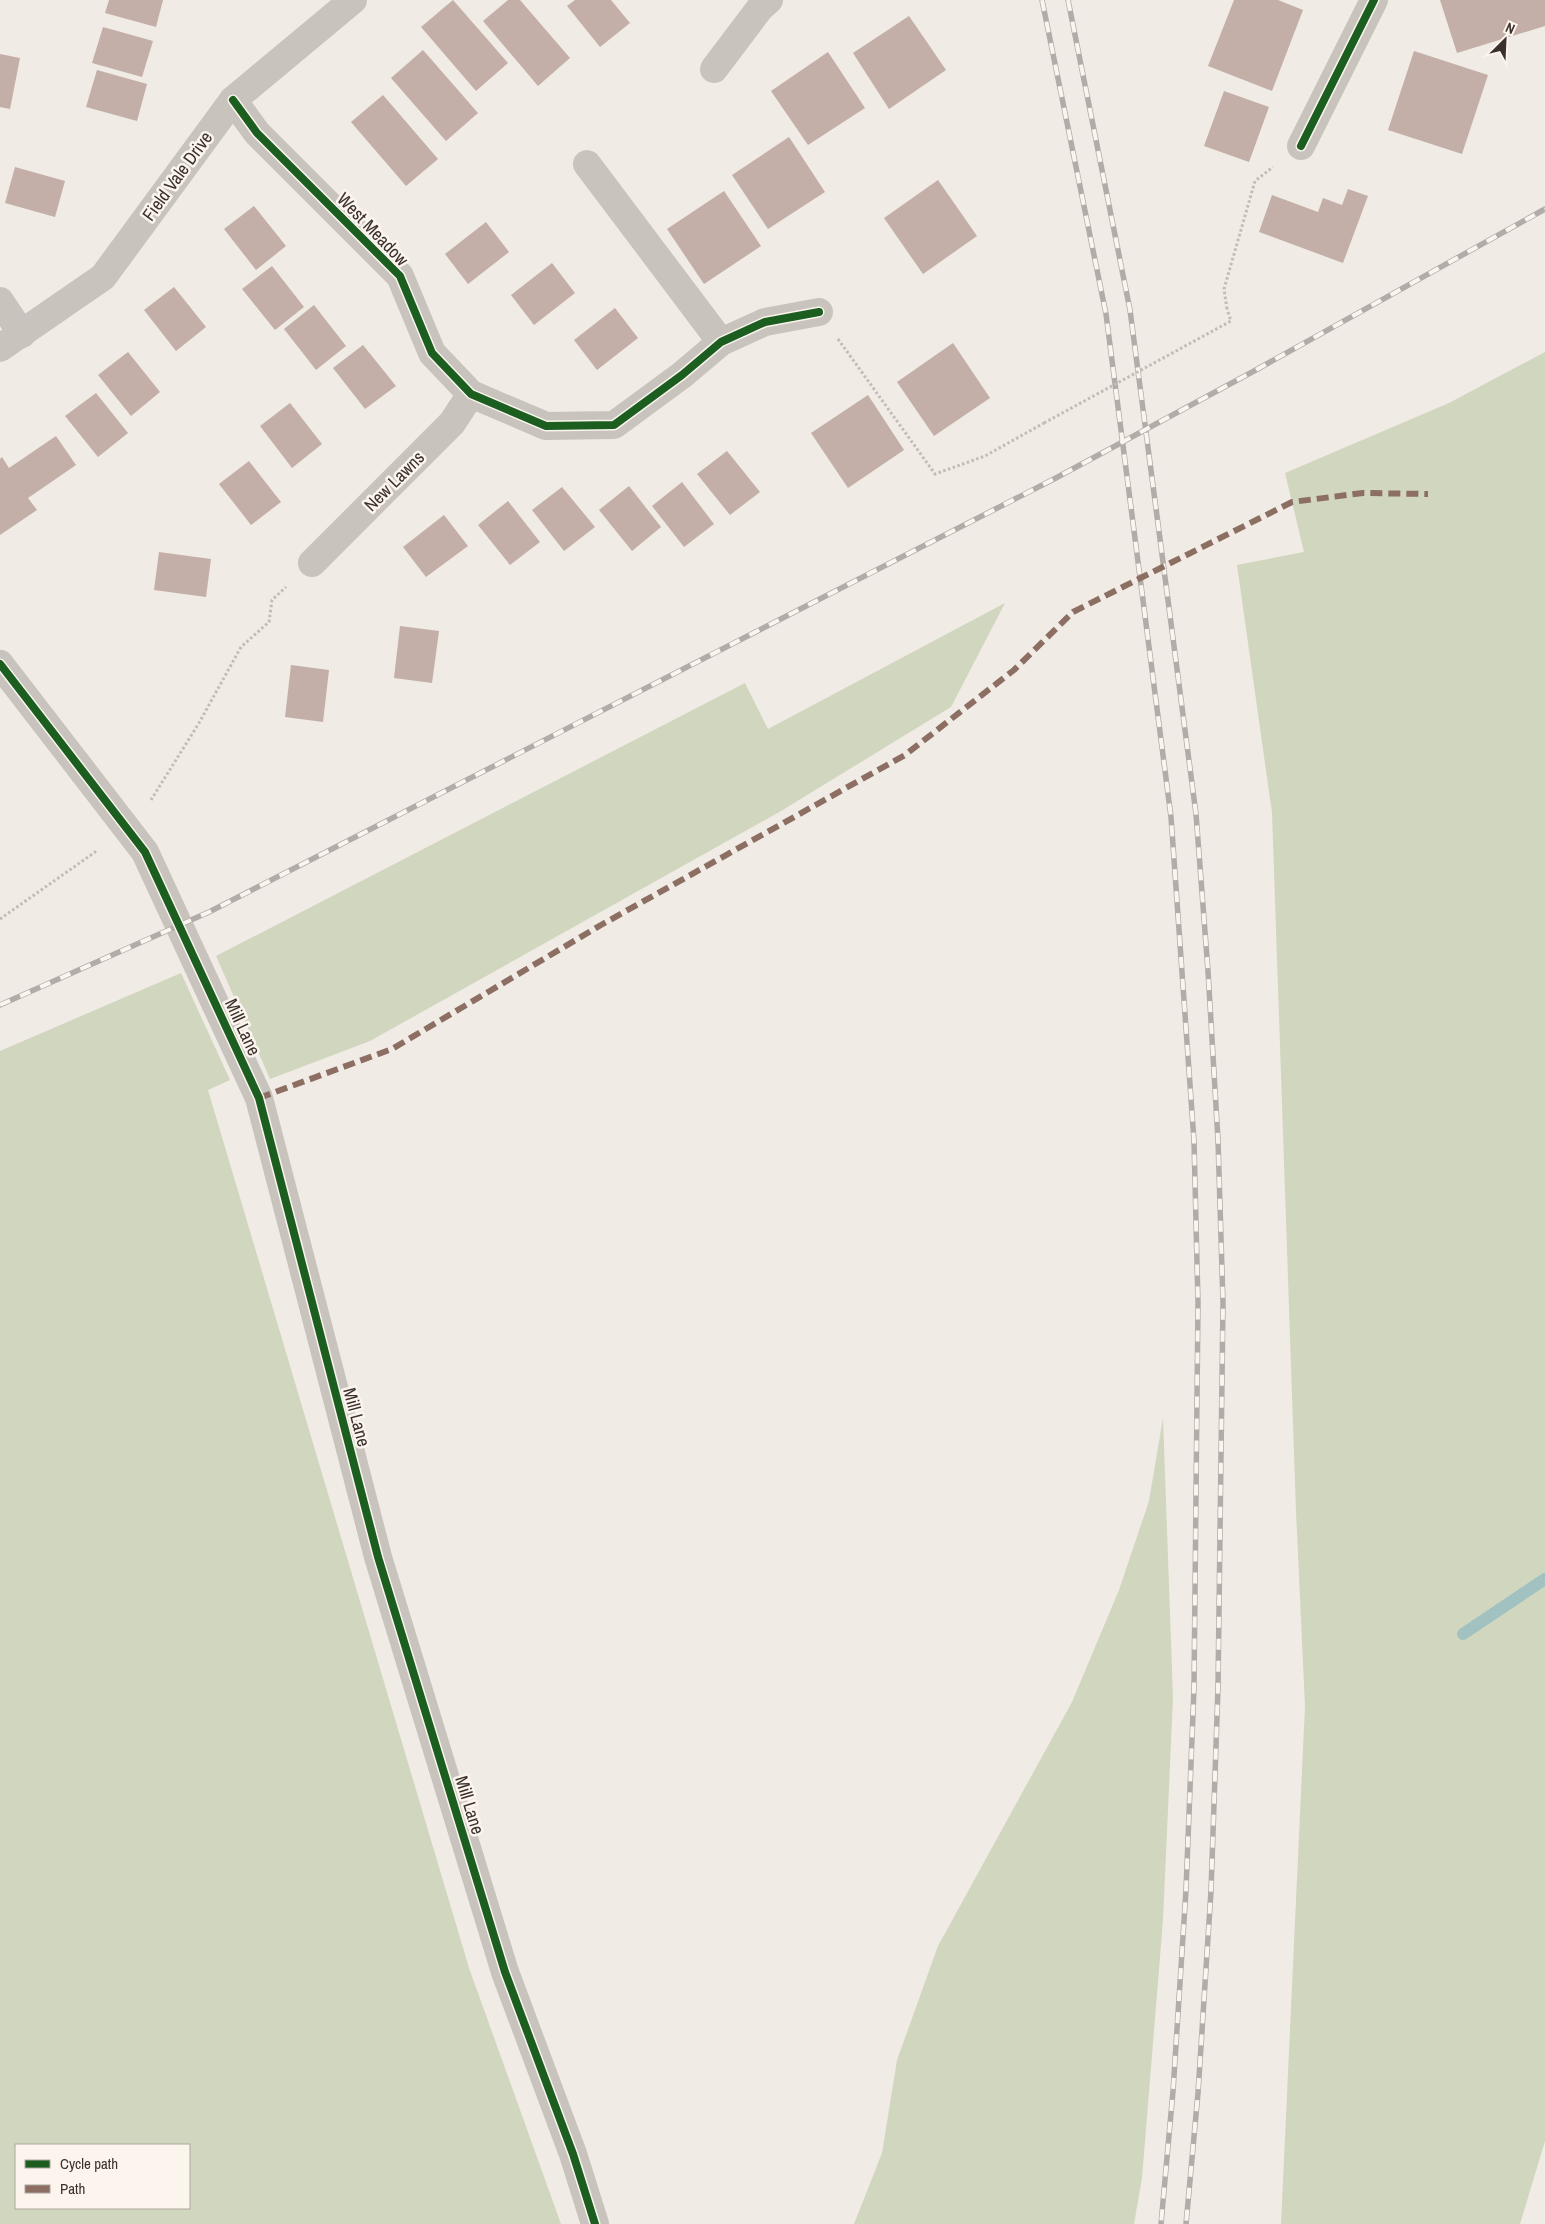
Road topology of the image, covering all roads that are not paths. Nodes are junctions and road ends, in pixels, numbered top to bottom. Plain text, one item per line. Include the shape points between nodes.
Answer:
1 (353, 0) edge
2 (769, 0) edge
3 (1374, 0) edge
4 (714, 69) dead end
5 (233, 100) junction
6 (1301, 146) road end
7 (587, 164) dead end
8 (0, 301) edge
9 (819, 312) road end
10 (11, 341) edge
11 (721, 342) junction
12 (471, 394) junction
13 (312, 562) road end
14 (0, 664) edge
15 (595, 2224) edge

1 - 5 street, Field Vale Drive
2 - 4 street
3 - 6 street
5 - 10 street, Field Vale Drive via 103,277
5 - 12 street, West Meadow via 257,133 400,276 432,353
7 - 11 street
8 - 10 street
9 - 11 street, West Meadow via 765,322
11 - 12 street, West Meadow via 614,425 546,426
12 - 13 street, New Lawns via 452,423
14 - 15 street, Mill Lane via 145,852 259,1098 378,1557 505,1972 573,2154

